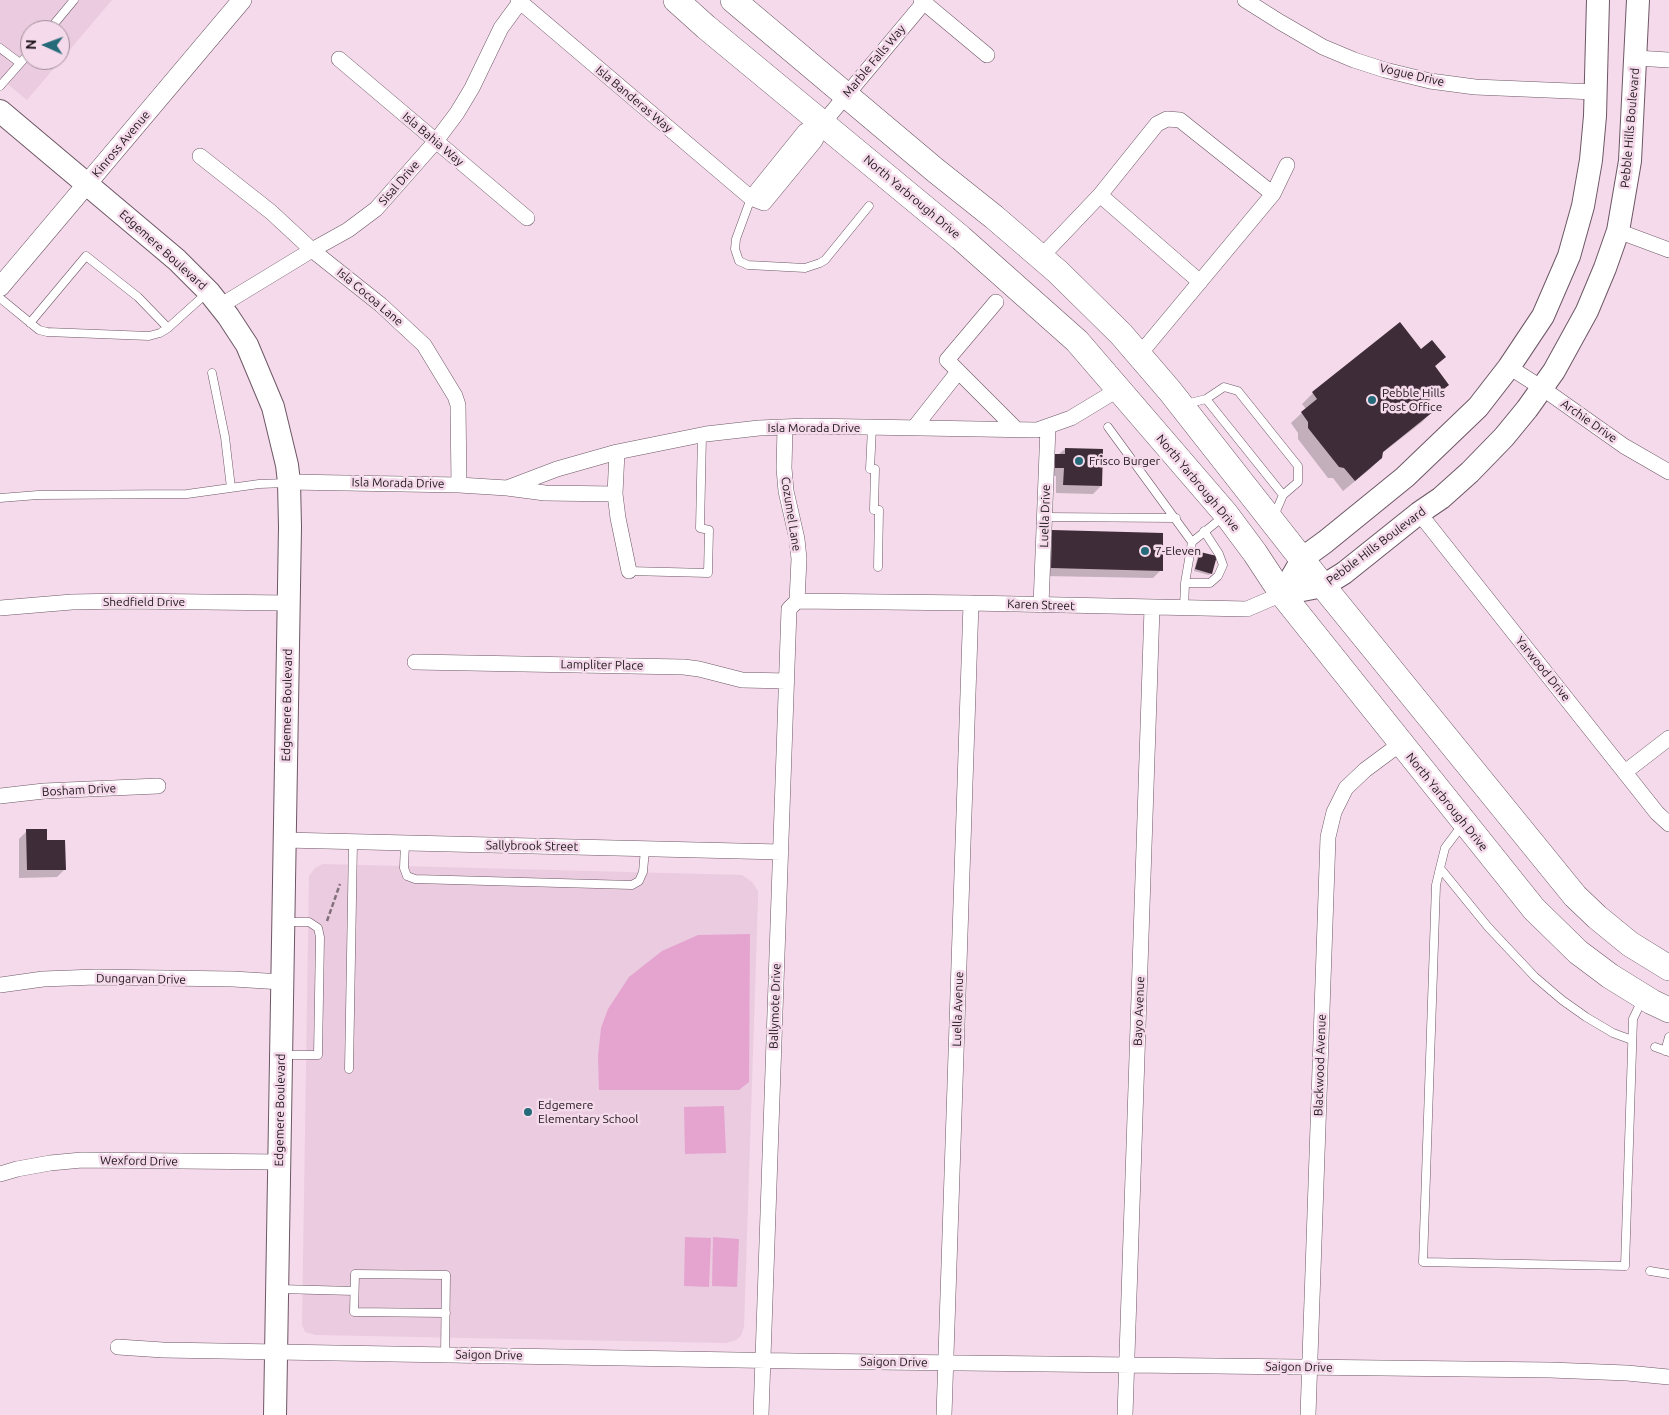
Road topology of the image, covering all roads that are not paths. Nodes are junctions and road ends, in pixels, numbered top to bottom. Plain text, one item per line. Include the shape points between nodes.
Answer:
1 (74, 0) edge
2 (242, 0) edge
3 (676, 0) edge
4 (732, 0) edge
5 (1246, 0) edge
6 (1598, 0) edge
7 (1638, 0) edge
8 (519, 1) edge
9 (923, 1) edge
10 (57, 20) edge
11 (0, 48) edge
12 (987, 55) dead end
13 (1636, 58) junction
14 (339, 59) dead end
15 (1669, 60) edge
16 (20, 64) joint
17 (0, 86) edge
18 (1595, 92) junction
19 (846, 96) junction
20 (0, 111) edge
21 (822, 123) junction
22 (436, 140) junction
23 (200, 156) dead end
24 (1287, 164) dead end
25 (88, 183) junction
26 (1273, 194) junction
27 (1100, 195) junction
28 (751, 198) junction
29 (869, 206) dead end
30 (527, 218) dead end
31 (1618, 231) junction
32 (312, 250) junction
33 (1669, 250) edge
34 (1041, 257) junction
35 (1200, 282) junction
36 (0, 287) edge
37 (0, 298) edge
38 (214, 299) junction
39 (996, 302) dead end
40 (30, 323) junction
41 (168, 328) junction
42 (1139, 355) junction
43 (1509, 368) junction
44 (958, 372) junction
45 (212, 374) dead end
46 (1542, 388) junction
47 (1120, 389) junction
48 (1206, 399) junction
49 (1182, 405) junction
50 (872, 427) junction
51 (1048, 427) junction
52 (1108, 427) dead end
53 (785, 428) junction
54 (914, 428) junction
55 (1017, 430) junction
56 (702, 435) junction
57 (617, 452) junction
58 (1669, 472) edge
59 (289, 482) junction
60 (459, 485) junction
61 (231, 488) junction
62 (507, 488) junction
63 (615, 494) junction
64 (1283, 495) junction
65 (0, 498) edge
66 (1419, 513) junction
67 (1226, 514) junction
68 (1044, 516) junction
69 (1176, 518) junction
70 (1272, 520) junction
71 (1204, 531) junction
72 (1192, 542) junction
73 (1303, 558) junction
74 (878, 567) dead end
75 (629, 571) joint
76 (1185, 583) junction
77 (1323, 586) junction
78 (1282, 594) junction
79 (797, 601) junction
80 (288, 603) junction
81 (971, 603) junction
82 (1041, 605) junction
83 (0, 608) edge
84 (1152, 608) junction
85 (1184, 608) junction
86 (415, 662) dead end
87 (787, 681) junction
88 (1669, 738) edge
89 (1400, 744) junction
90 (1625, 772) junction
91 (158, 786) dead end
92 (0, 796) edge
93 (1464, 823) junction
94 (1669, 824) edge
95 (284, 840) junction
96 (353, 842) junction
97 (405, 843) junction
98 (645, 848) junction
99 (780, 852) junction
100 (1440, 868) junction
101 (1592, 912) junction
102 (283, 922) junction
103 (1564, 939) junction
104 (1669, 968) edge
105 (282, 982) junction
106 (0, 985) edge
107 (1643, 997) junction
108 (1669, 1010) edge
109 (1669, 1037) edge
110 (1632, 1040) junction
111 (1655, 1047) dead end
112 (1667, 1052) edge
113 (281, 1055) junction
114 (349, 1069) dead end
115 (280, 1162) junction
116 (0, 1174) edge
117 (1650, 1271) dead end
118 (1669, 1274) edge
119 (277, 1289) junction
120 (354, 1291) junction
121 (446, 1313) junction
122 (118, 1346) dead end
123 (276, 1352) junction
124 (446, 1355) junction
125 (763, 1360) junction
126 (946, 1362) junction
127 (1127, 1365) junction
128 (1310, 1368) junction
129 (1669, 1377) edge
130 (275, 1415) edge
131 (762, 1415) edge
132 (944, 1415) edge
133 (1125, 1415) edge
134 (1308, 1415) edge

1 - 10 lane
2 - 25 street, Kinross Avenue
3 - 21 main road, North Yarbrough Drive
4 - 19 main road
5 - 18 street, Vogue Drive via 1323,47 1385,70 1475,87
6 - 18 main road
7 - 13 main road, Pebble Hills Boulevard
8 - 22 street, Sisal Drive via 501,28 472,88
8 - 28 street, Isla Banderas Way
9 - 12 street
9 - 19 street, Marble Falls Way
11 - 16 lane
13 - 15 street
13 - 31 main road, Pebble Hills Boulevard via 1630,161
14 - 22 street, Isla Bahia Way
16 - 17 lane
18 - 43 main road via 1590,160 1577,231 1543,316
19 - 21 street, Marble Falls Way
19 - 34 main road
20 - 25 main road, Edgemere Boulevard
21 - 28 street, Marble Falls Way via 805,131
21 - 47 main road, North Yarbrough Drive via 1036,304 1077,341
22 - 30 street, Isla Bahia Way
22 - 32 street, Sisal Drive via 376,209 348,230
23 - 32 street, Isla Cocoa Lane via 271,212
24 - 26 street
25 - 36 street, Kinross Avenue
25 - 38 main road, Edgemere Boulevard via 177,260
26 - 27 street via 1180,120 1167,119 1157,124
26 - 35 street
27 - 34 street
27 - 35 street
28 - 29 lane via 735,250 739,261 748,265 806,268 820,263 826,260
31 - 33 street
31 - 46 main road, Pebble Hills Boulevard via 1586,311
32 - 38 street, Sisal Drive
32 - 60 street, Isla Cocoa Lane via 381,305 424,345 458,405
34 - 42 main road via 1078,290
35 - 42 street
37 - 40 lane
38 - 41 lane
38 - 59 main road, Edgemere Boulevard via 247,345 269,398 281,436
39 - 44 street via 948,360
40 - 41 lane via 47,332 149,336
40 - 41 lane via 86,256 138,296
42 - 49 main road
43 - 46 street, Archie Drive
43 - 73 main road via 1478,406 1405,477
44 - 54 street
44 - 55 street
45 - 61 lane
46 - 58 street, Archie Drive via 1624,446
46 - 66 main road, Pebble Hills Boulevard via 1470,472
47 - 51 street, Isla Morada Drive via 1071,418
47 - 67 main road, North Yarbrough Drive
48 - 49 lane
48 - 64 lane
48 - 64 lane via 1224,386 1238,391 1298,466 1298,482
49 - 70 main road
50 - 53 street, Isla Morada Drive
50 - 54 street, Isla Morada Drive
50 - 74 lane via 870,469 875,469 874,510 880,510
51 - 55 street, Isla Morada Drive
51 - 68 street, Luella Drive
52 - 69 lane
53 - 56 street, Isla Morada Drive
53 - 79 street, Cozumel Lane via 786,491 797,539
54 - 55 street, Isla Morada Drive
56 - 57 street, Isla Morada Drive
56 - 75 lane via 700,528 709,530 708,573
57 - 62 street, Isla Morada Drive via 557,469
57 - 63 street
59 - 60 street, Isla Morada Drive
59 - 61 lane
59 - 80 main road, Edgemere Boulevard
60 - 62 street, Isla Morada Drive
61 - 65 lane via 187,494
62 - 63 street, Isla Morada Drive via 545,493
63 - 75 street
64 - 70 lane
66 - 77 main road, Pebble Hills Boulevard
66 - 90 street, Yarwood Drive
67 - 71 lane
67 - 78 main road, North Yarbrough Drive
68 - 69 lane
68 - 82 street, Luella Drive
69 - 72 lane
70 - 73 main road
71 - 72 lane
71 - 76 lane via 1223,565 1210,583
72 - 76 lane
73 - 77 main road
73 - 78 main road
76 - 85 lane
77 - 78 main road, Pebble Hills Boulevard
77 - 101 main road via 1575,896
78 - 85 street, Karen Street via 1247,609
78 - 89 main road, North Yarbrough Drive
79 - 81 street, Karen Street
79 - 87 street, Ballymote Drive via 789,609
80 - 83 street, Shedfield Drive via 123,600
80 - 95 main road, Edgemere Boulevard
81 - 82 street, Karen Street
81 - 126 street, Luella Avenue
82 - 84 street, Karen Street
84 - 85 street, Karen Street
84 - 127 street, Bayo Avenue
86 - 87 street, Lampliter Place via 684,667 742,680
87 - 99 street, Ballymote Drive
88 - 90 street
89 - 93 main road, North Yarbrough Drive
89 - 128 street, Blackwood Avenue via 1346,788 1334,812 1328,836
90 - 94 street, Yarwood Drive
91 - 92 street, Bosham Drive
93 - 100 lane via 1445,848
93 - 103 main road, North Yarbrough Drive via 1534,909
95 - 96 street, Sallybrook Street
95 - 102 main road, Edgemere Boulevard
96 - 97 street, Sallybrook Street
96 - 114 lane
97 - 98 street, Sallybrook Street
97 - 98 lane via 404,868 407,876 415,879 632,885 639,881 643,872
98 - 99 street, Sallybrook Street
99 - 125 street, Ballymote Drive
100 - 110 lane via 1488,927 1535,977 1586,1017
100 - 110 lane via 1436,885 1423,1262 1625,1266
101 - 103 main road
101 - 104 main road via 1630,944
102 - 105 main road, Edgemere Boulevard
102 - 113 lane via 309,922 318,928 320,937 318,1055
103 - 107 main road, North Yarbrough Drive via 1610,976
105 - 106 street, Dungarvan Drive via 96,977
105 - 113 main road, Edgemere Boulevard
107 - 108 main road, North Yarbrough Drive
107 - 110 lane via 1633,1019
109 - 112 lane
111 - 112 lane
113 - 115 main road, Edgemere Boulevard
115 - 116 street, Wexford Drive via 82,1160 17,1168
115 - 119 main road, Edgemere Boulevard
117 - 118 lane
119 - 120 lane
119 - 123 main road, Edgemere Boulevard
120 - 121 lane via 354,1312
120 - 121 lane via 355,1274 446,1275
121 - 124 lane
122 - 123 street, Saigon Drive
123 - 124 street, Saigon Drive
123 - 130 main road, Edgemere Boulevard
124 - 125 street, Saigon Drive
125 - 126 street, Saigon Drive
125 - 131 street, Ballymote Drive
126 - 127 street, Saigon Drive
126 - 132 street, Luella Avenue
127 - 128 street, Saigon Drive
127 - 133 street, Bayo Avenue
128 - 129 street, Saigon Drive via 1550,1370
128 - 134 street, Blackwood Avenue

